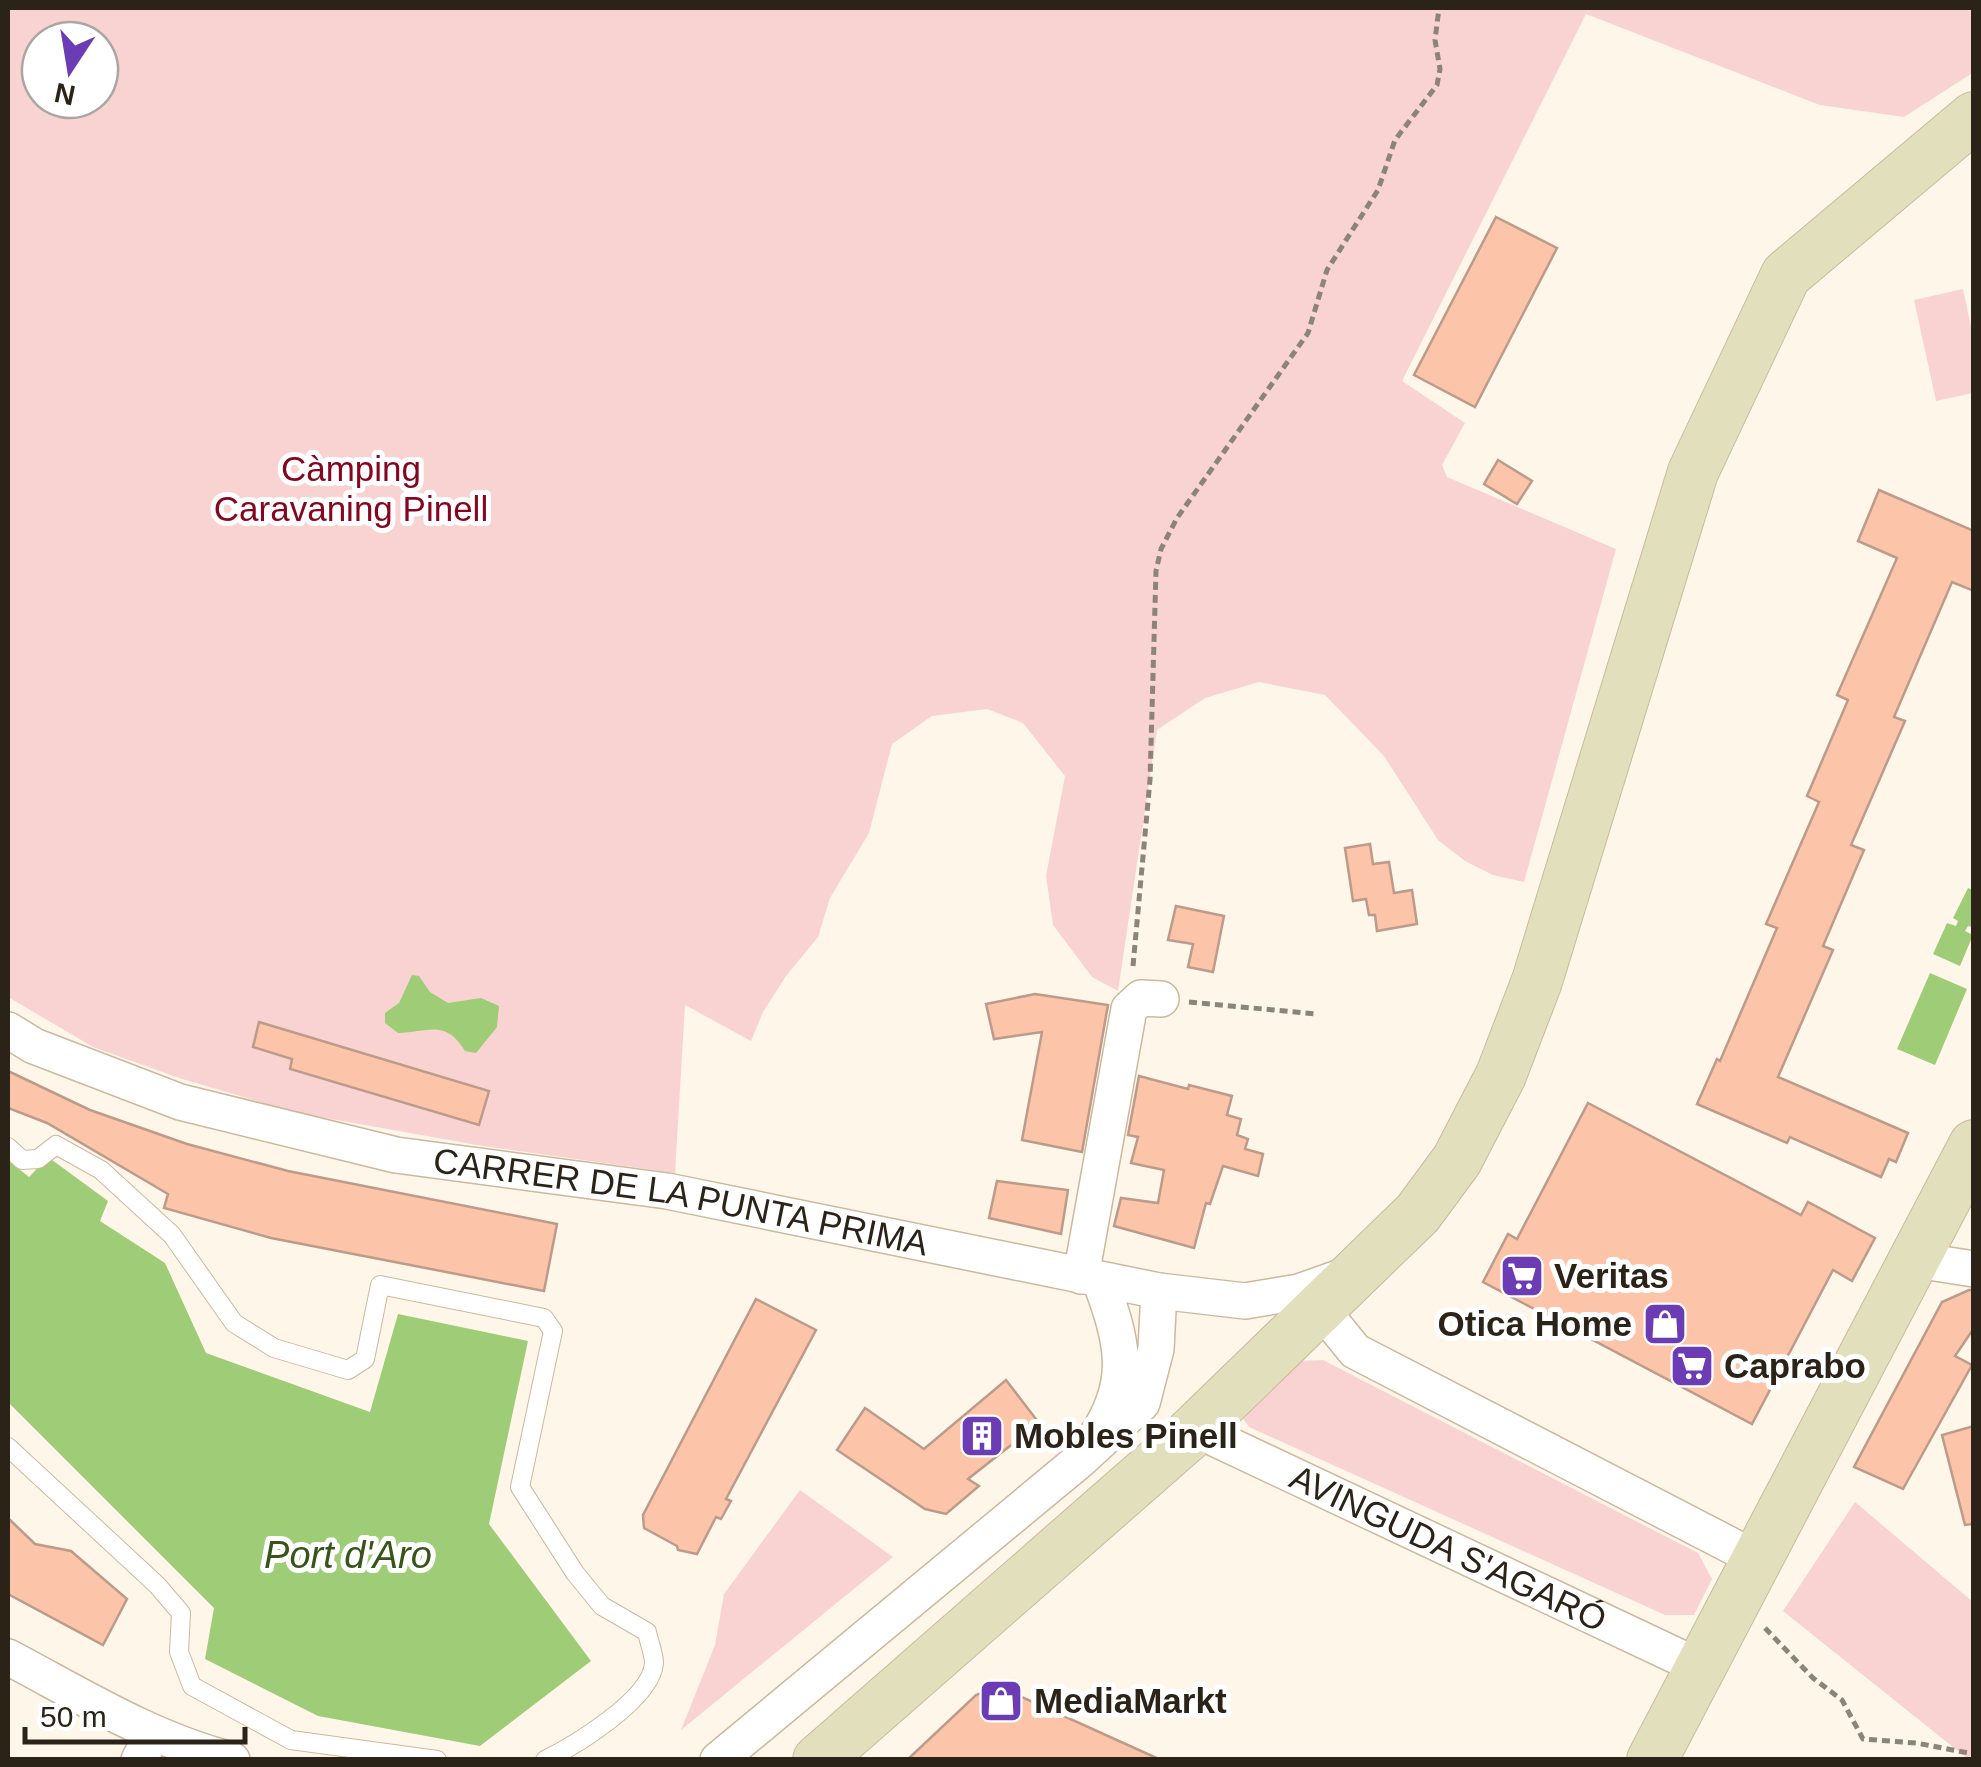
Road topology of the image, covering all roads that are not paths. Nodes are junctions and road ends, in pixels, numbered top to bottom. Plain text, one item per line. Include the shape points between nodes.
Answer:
1 (1974, 118) edge
2 (1145, 1004) road end
3 (8, 1030) edge
4 (1974, 1145) edge
5 (8, 1146) edge
6 (1916, 1260) junction
7 (1362, 1269) junction
8 (1974, 1269) edge
9 (1090, 1278) junction
10 (1159, 1292) junction
11 (1321, 1309) junction
12 (1194, 1429) junction
13 (8, 1447) edge
14 (1080, 1460) junction
15 (1114, 1501) junction
16 (1746, 1578) junction
17 (8, 1657) edge
18 (1700, 1667) junction
19 (146, 1746) edge
20 (232, 1760) edge
21 (437, 1760) edge
22 (545, 1760) edge
23 (718, 1760) edge
24 (818, 1760) edge
25 (1652, 1760) edge

1 - 7 main road via 1786,275 1693,472 1537,981 1501,1075 1438,1187
2 - 9 street
3 - 9 street, CARRER DE LA PUNTA PRIMA via 180,1102 396,1154 667,1191
4 - 6 main road
5 - 22 lane via 22,1160 38,1159 56,1145 102,1170 172,1235 234,1323 274,1348 348,1370 366,1359 380,1285 544,1318 553,1331 520,1487 602,1606 647,1632 654,1665 639,1694
6 - 8 street
6 - 16 main road
7 - 10 street, CARRER DE LA PUNTA PRIMA via 1299,1292 1244,1301
7 - 11 main road
9 - 10 street, CARRER DE LA PUNTA PRIMA
9 - 14 street via 1119,1334 1120,1374 1108,1419
10 - 14 street via 1156,1349 1142,1402
11 - 12 main road
11 - 16 street via 1354,1351
12 - 15 main road
12 - 18 street, AVINGUDA S'AGARÓ
13 - 21 lane via 181,1613 179,1652 192,1686 291,1740
14 - 15 street
14 - 23 street
15 - 24 main road
16 - 18 main road
17 - 19 street
18 - 25 main road
19 - 20 street

